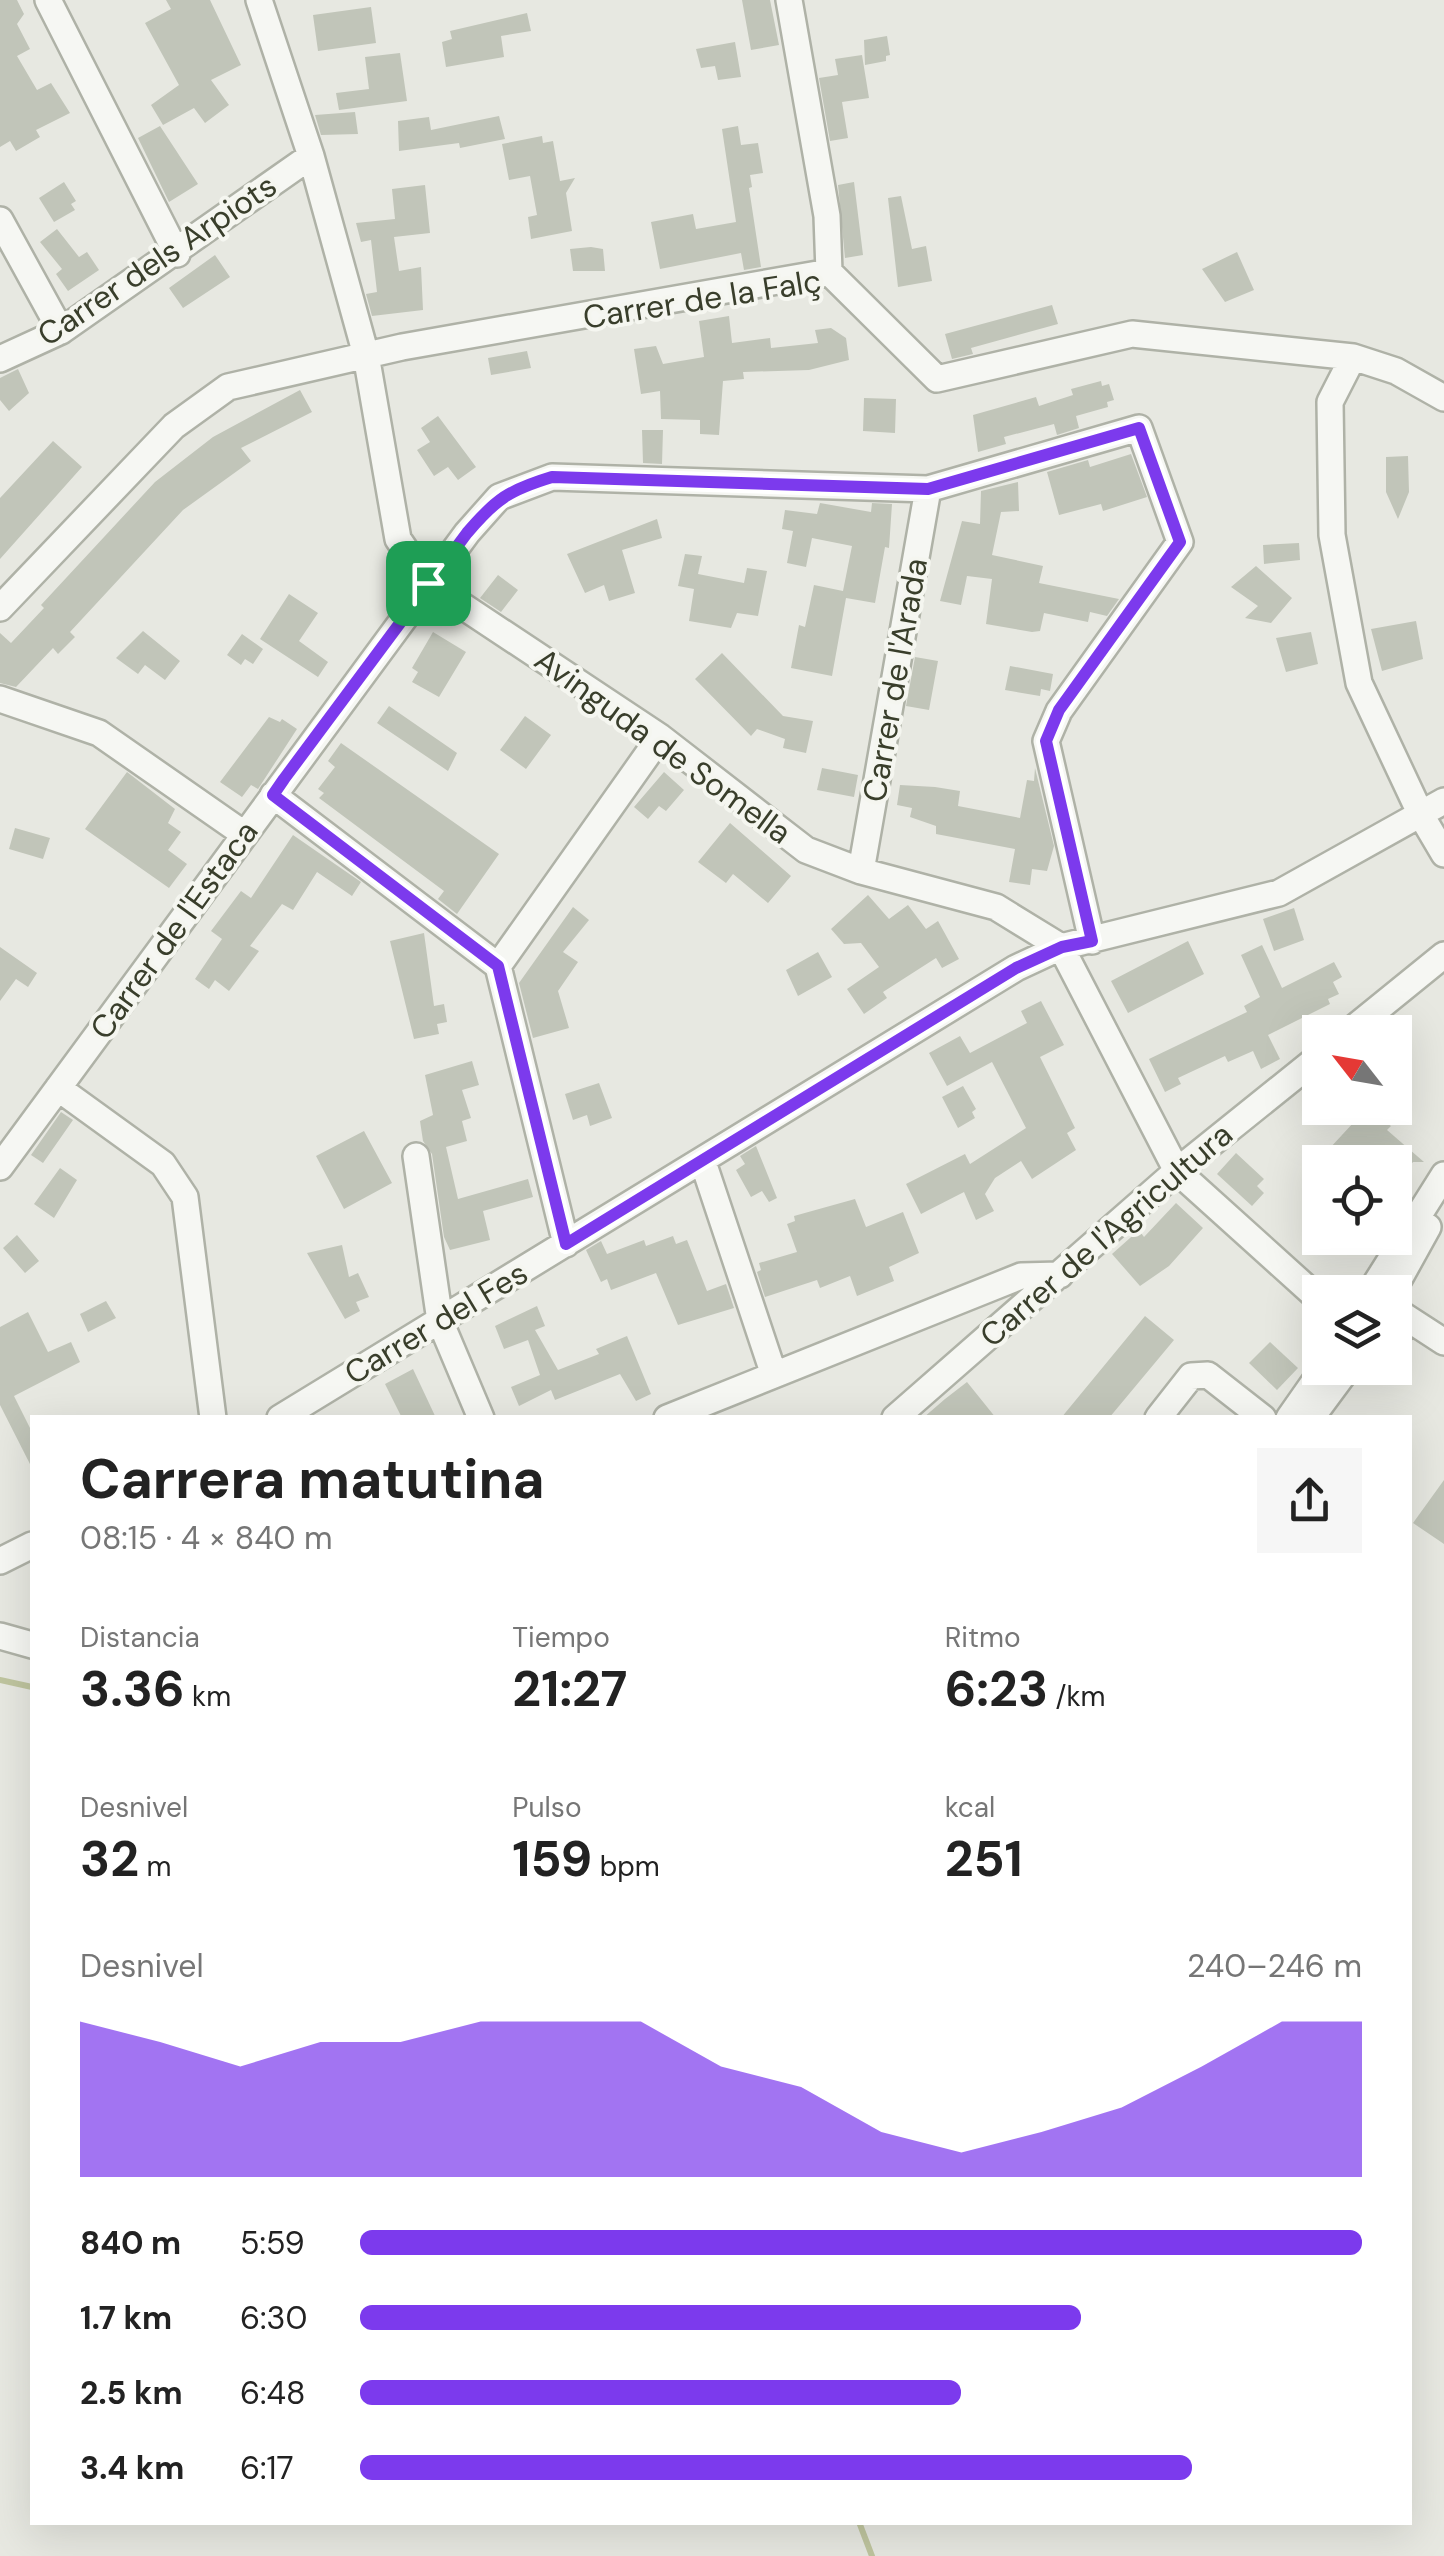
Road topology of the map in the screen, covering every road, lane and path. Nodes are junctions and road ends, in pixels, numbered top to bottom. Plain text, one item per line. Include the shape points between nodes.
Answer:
1 (48, 0) edge
2 (259, 0) edge
3 (789, 0) edge
4 (310, 156) junction
5 (0, 220) edge
6 (177, 254) junction
7 (828, 272) junction
8 (61, 332) junction
9 (366, 356) junction
10 (1352, 357) junction
11 (0, 359) edge
12 (1444, 398) edge
13 (928, 489) junction
14 (428, 583) junction
15 (0, 608) edge
16 (0, 700) edge
17 (660, 737) junction
18 (273, 795) junction
19 (1444, 801) edge
20 (1420, 816) junction
21 (244, 834) junction
22 (1444, 854) edge
23 (861, 871) junction
24 (1092, 941) junction
25 (1062, 947) junction
26 (1444, 955) edge
27 (498, 966) junction
28 (1370, 1015) edge
29 (1302, 1071) edge
30 (58, 1088) junction
31 (416, 1156) dead end
32 (703, 1162) junction
33 (0, 1167) edge
34 (1177, 1172) junction
35 (1444, 1175) edge
36 (1444, 1199) edge
37 (566, 1244) junction
38 (1060, 1274) junction
39 (1382, 1275) edge
40 (1412, 1280) edge
41 (1302, 1284) edge
42 (440, 1321) junction
43 (1412, 1326) edge
44 (1442, 1341) edge
45 (774, 1375) junction
46 (1312, 1385) edge
47 (1335, 1385) edge
48 (213, 1415) edge
49 (285, 1415) edge
50 (481, 1415) edge
51 (674, 1415) edge
52 (898, 1415) edge
53 (1160, 1415) edge
54 (1258, 1415) edge
55 (1291, 1415) edge
56 (1313, 1415) edge
57 (30, 1547) edge
58 (0, 1561) edge
59 (0, 1636) edge
60 (30, 1645) edge

1 - 6 street
2 - 4 street, Avinguda de Somella
3 - 7 street via 827,216
4 - 6 street, Carrer dels Arpiots
4 - 9 street, Avinguda de Somella
5 - 8 street
6 - 8 street, Carrer dels Arpiots
7 - 9 street, Carrer de la Falç
7 - 10 street, Carrer de la Falç via 937,379 1132,334
8 - 11 street, Carrer dels Arpiots
9 - 14 street, Avinguda de Somella via 398,539
9 - 15 street, Carrer de la Falç via 228,386 174,426
10 - 12 street, Carrer de la Falç via 1396,371
10 - 20 street via 1330,402 1332,535 1359,683
13 - 14 street, Carrer de l'Estaca via 552,477 498,497
13 - 23 street, Carrer de l'Arada
13 - 24 street, Carrer de l'Estaca via 1139,428 1180,542 1059,710 1046,741
14 - 17 street, Avinguda de Somella
14 - 18 street, Carrer de l'Estaca
16 - 21 street via 100,734
17 - 23 street, Avinguda de Somella via 806,850
17 - 27 street
18 - 21 street, Carrer de l'Estaca
18 - 27 street
19 - 20 street, Carrer del Fes
20 - 22 street
20 - 24 street, Carrer del Fes via 1279,893
21 - 30 street, Carrer de l'Estaca
23 - 25 street, Avinguda de Somella via 996,907
24 - 25 street, Carrer del Fes
25 - 32 street, Carrer del Fes via 1016,968
25 - 34 street
26 - 28 street
27 - 37 street
29 - 34 street, Carrer de l'Agricultura
30 - 33 street, Carrer de l'Estaca
30 - 48 street via 164,1164 185,1197
31 - 42 street
32 - 37 street, Carrer del Fes
32 - 45 street
34 - 38 street, Carrer de l'Agricultura
34 - 41 street
35 - 39 street
36 - 40 street
37 - 42 street, Carrer del Fes
38 - 45 street via 1021,1276
38 - 52 street, Carrer de l'Agricultura
42 - 49 street, Carrer del Fes
42 - 50 street
43 - 44 street
45 - 51 street
46 - 55 street
47 - 56 street
53 - 54 street via 1191,1376 1208,1375
57 - 58 street
59 - 60 street

